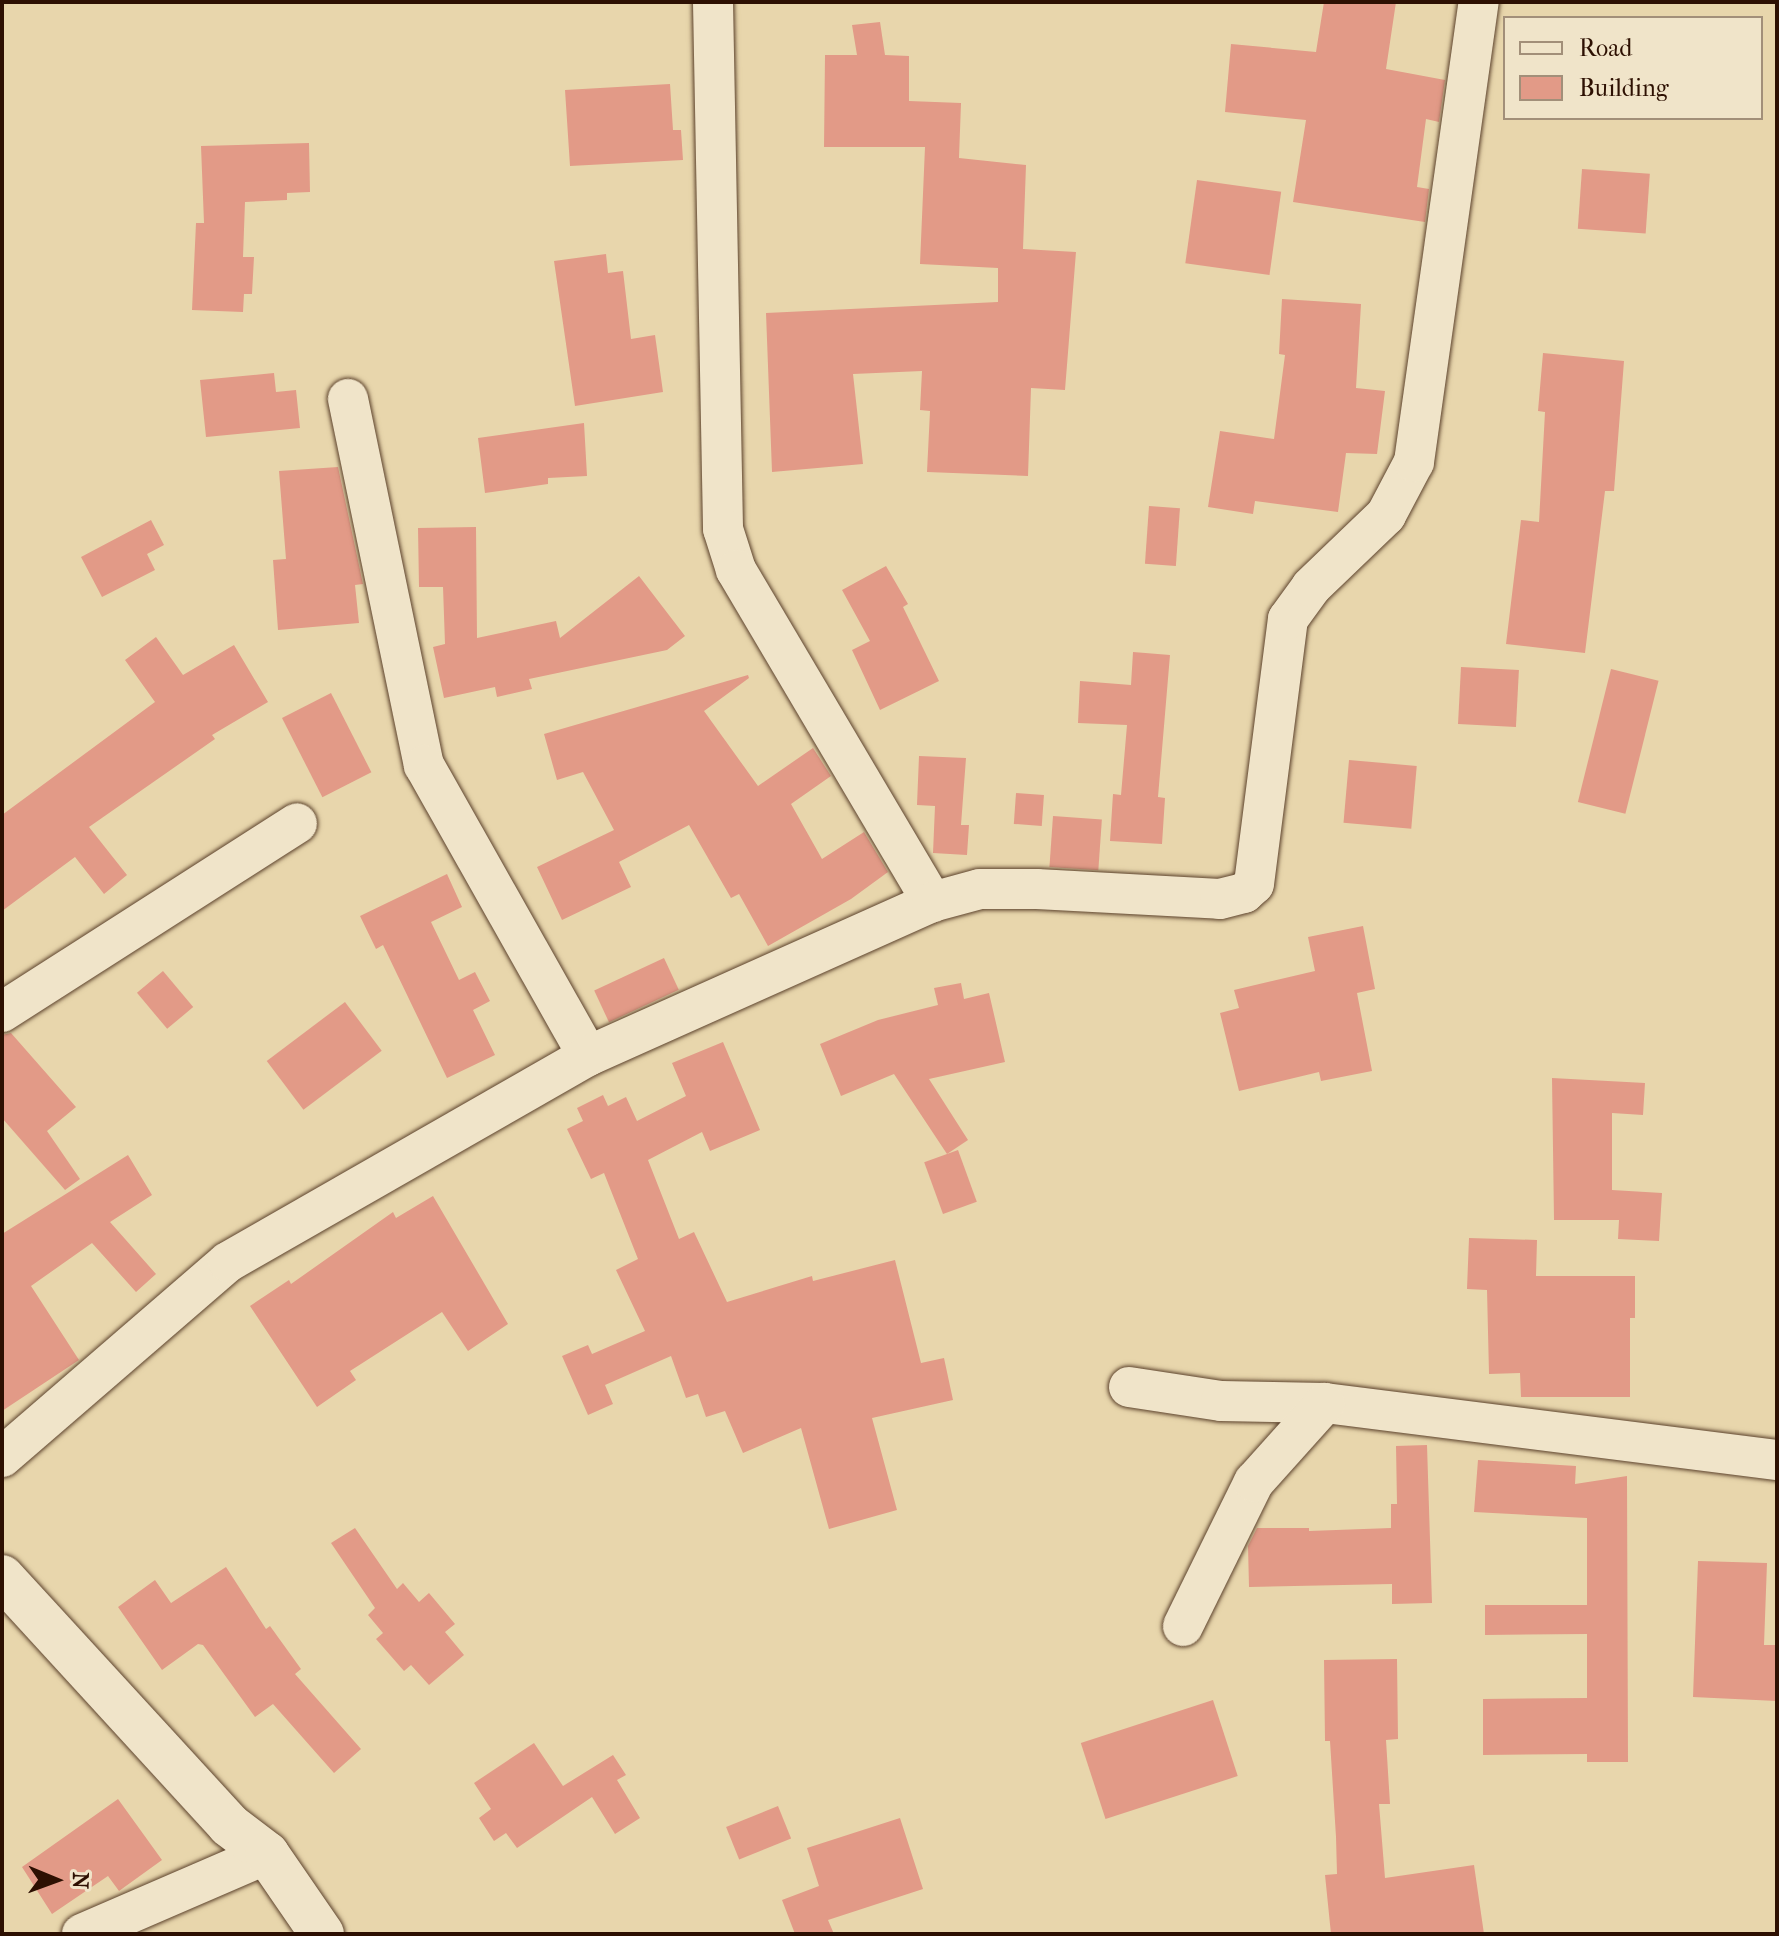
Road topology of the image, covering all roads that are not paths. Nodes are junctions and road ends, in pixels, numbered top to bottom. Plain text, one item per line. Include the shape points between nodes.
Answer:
1 (713, 2) edge
2 (1479, 2) edge
3 (348, 399) dead end
4 (297, 823) dead end
5 (932, 902) junction
6 (2, 1012) edge
7 (588, 1056) junction
8 (1129, 1387) dead end
9 (1325, 1403) junction
10 (2, 1457) edge
11 (1777, 1460) edge
12 (2, 1577) edge
13 (1183, 1626) dead end
14 (267, 1854) junction
15 (82, 1934) edge
16 (322, 1934) edge

1 - 5 street via 723,529 736,570
2 - 5 street via 1414,462 1386,515 1311,587 1288,619 1254,884 1244,893 1220,899 980,889
3 - 7 street via 424,765
4 - 6 street
5 - 7 street
7 - 10 street via 228,1262
8 - 9 street via 1221,1401
9 - 11 street
9 - 13 street via 1254,1482
12 - 14 street via 229,1825
14 - 15 street
14 - 16 street

